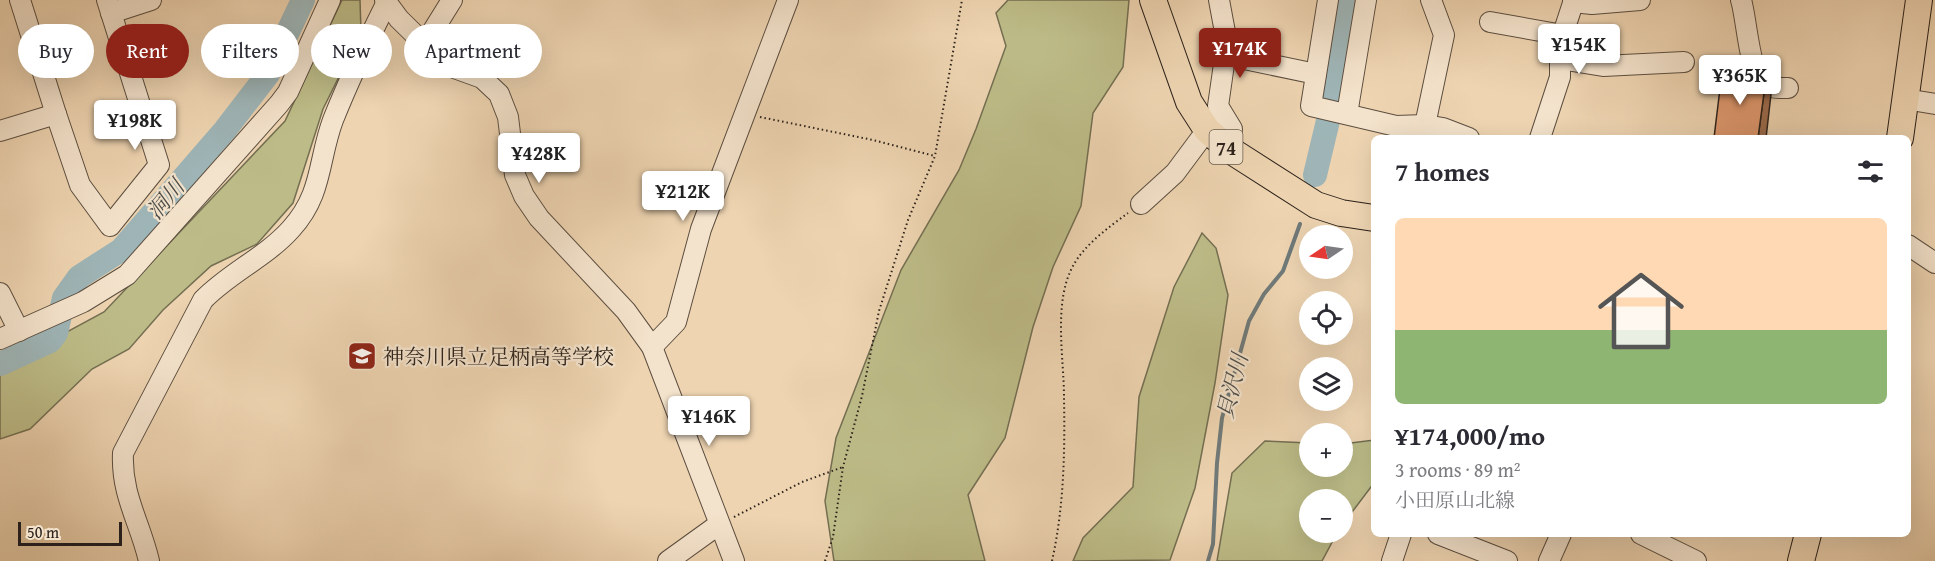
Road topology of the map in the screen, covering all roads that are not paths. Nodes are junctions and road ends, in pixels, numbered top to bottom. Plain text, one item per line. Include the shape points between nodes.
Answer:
1 (20, 0) edge
2 (151, 0) edge
3 (330, 0) edge
4 (452, 0) edge
5 (788, 0) edge
6 (1153, 0) edge
7 (1219, 0) edge
8 (1328, 0) edge
9 (1366, 0) edge
10 (1431, 0) edge
11 (1640, 0) edge
12 (1741, 0) edge
13 (1919, 0) edge
14 (1574, 1) edge
15 (385, 2) edge
16 (109, 7) edge
17 (1490, 22) dead end
18 (405, 24) edge
19 (437, 24) edge
20 (1563, 36) junction
21 (1225, 55) junction
22 (1560, 59) junction
23 (1684, 62) dead end
24 (1316, 74) junction
25 (482, 78) edge
26 (1788, 88) dead end
27 (1905, 99) junction
28 (1935, 104) edge
29 (56, 114) junction
30 (1347, 114) junction
31 (1425, 125) junction
32 (1207, 130) junction
33 (0, 131) edge
34 (1459, 135) edge
35 (1541, 135) edge
36 (1900, 135) edge
37 (1230, 150) junction
38 (1141, 204) road end
39 (1371, 218) edge
40 (1911, 247) edge
41 (1935, 263) edge
42 (0, 293) edge
43 (19, 331) junction
44 (0, 339) edge
45 (652, 347) junction
46 (718, 525) junction
47 (1400, 537) edge
48 (1446, 537) edge
49 (1560, 537) edge
50 (1645, 537) edge
51 (1807, 537) edge
52 (1674, 557) edge
53 (149, 561) edge
54 (668, 561) edge
55 (734, 561) edge
56 (1392, 561) edge
57 (1507, 561) edge
58 (1549, 561) edge
59 (1696, 561) edge
60 (1801, 561) edge

1 - 29 street
2 - 16 street
3 - 43 street via 288,92 134,267 105,290
4 - 19 street
5 - 45 street via 700,230 676,322
6 - 32 main road, 74 via 1189,102
7 - 21 street via 1226,34
8 - 24 street
9 - 30 street
10 - 31 street via 1444,35
11 - 14 street via 1592,4
12 - 26 street via 1756,73 1762,84
13 - 27 main road
14 - 20 street
15 - 18 street
15 - 53 street via 333,121 318,185 307,206 291,229 203,300 123,453 125,493
16 - 29 street via 159,165 110,226 80,185
17 - 20 street
20 - 22 street
21 - 24 street
21 - 37 street via 1218,106 1232,129
22 - 23 street via 1603,66
22 - 35 street via 1560,76
24 - 30 street via 1311,106
25 - 45 street via 499,94 508,117 515,175 524,196 539,218 626,311
27 - 28 street
27 - 36 main road
29 - 33 street
30 - 31 street via 1396,126
31 - 34 street
32 - 37 main road, 74
32 - 38 street via 1175,173
37 - 39 main road, 74 via 1316,205
40 - 41 street
42 - 43 street
43 - 44 street
45 - 46 street
46 - 54 street
46 - 55 street
47 - 56 street
48 - 57 street
49 - 58 street
50 - 52 street
51 - 60 main road
52 - 59 street

